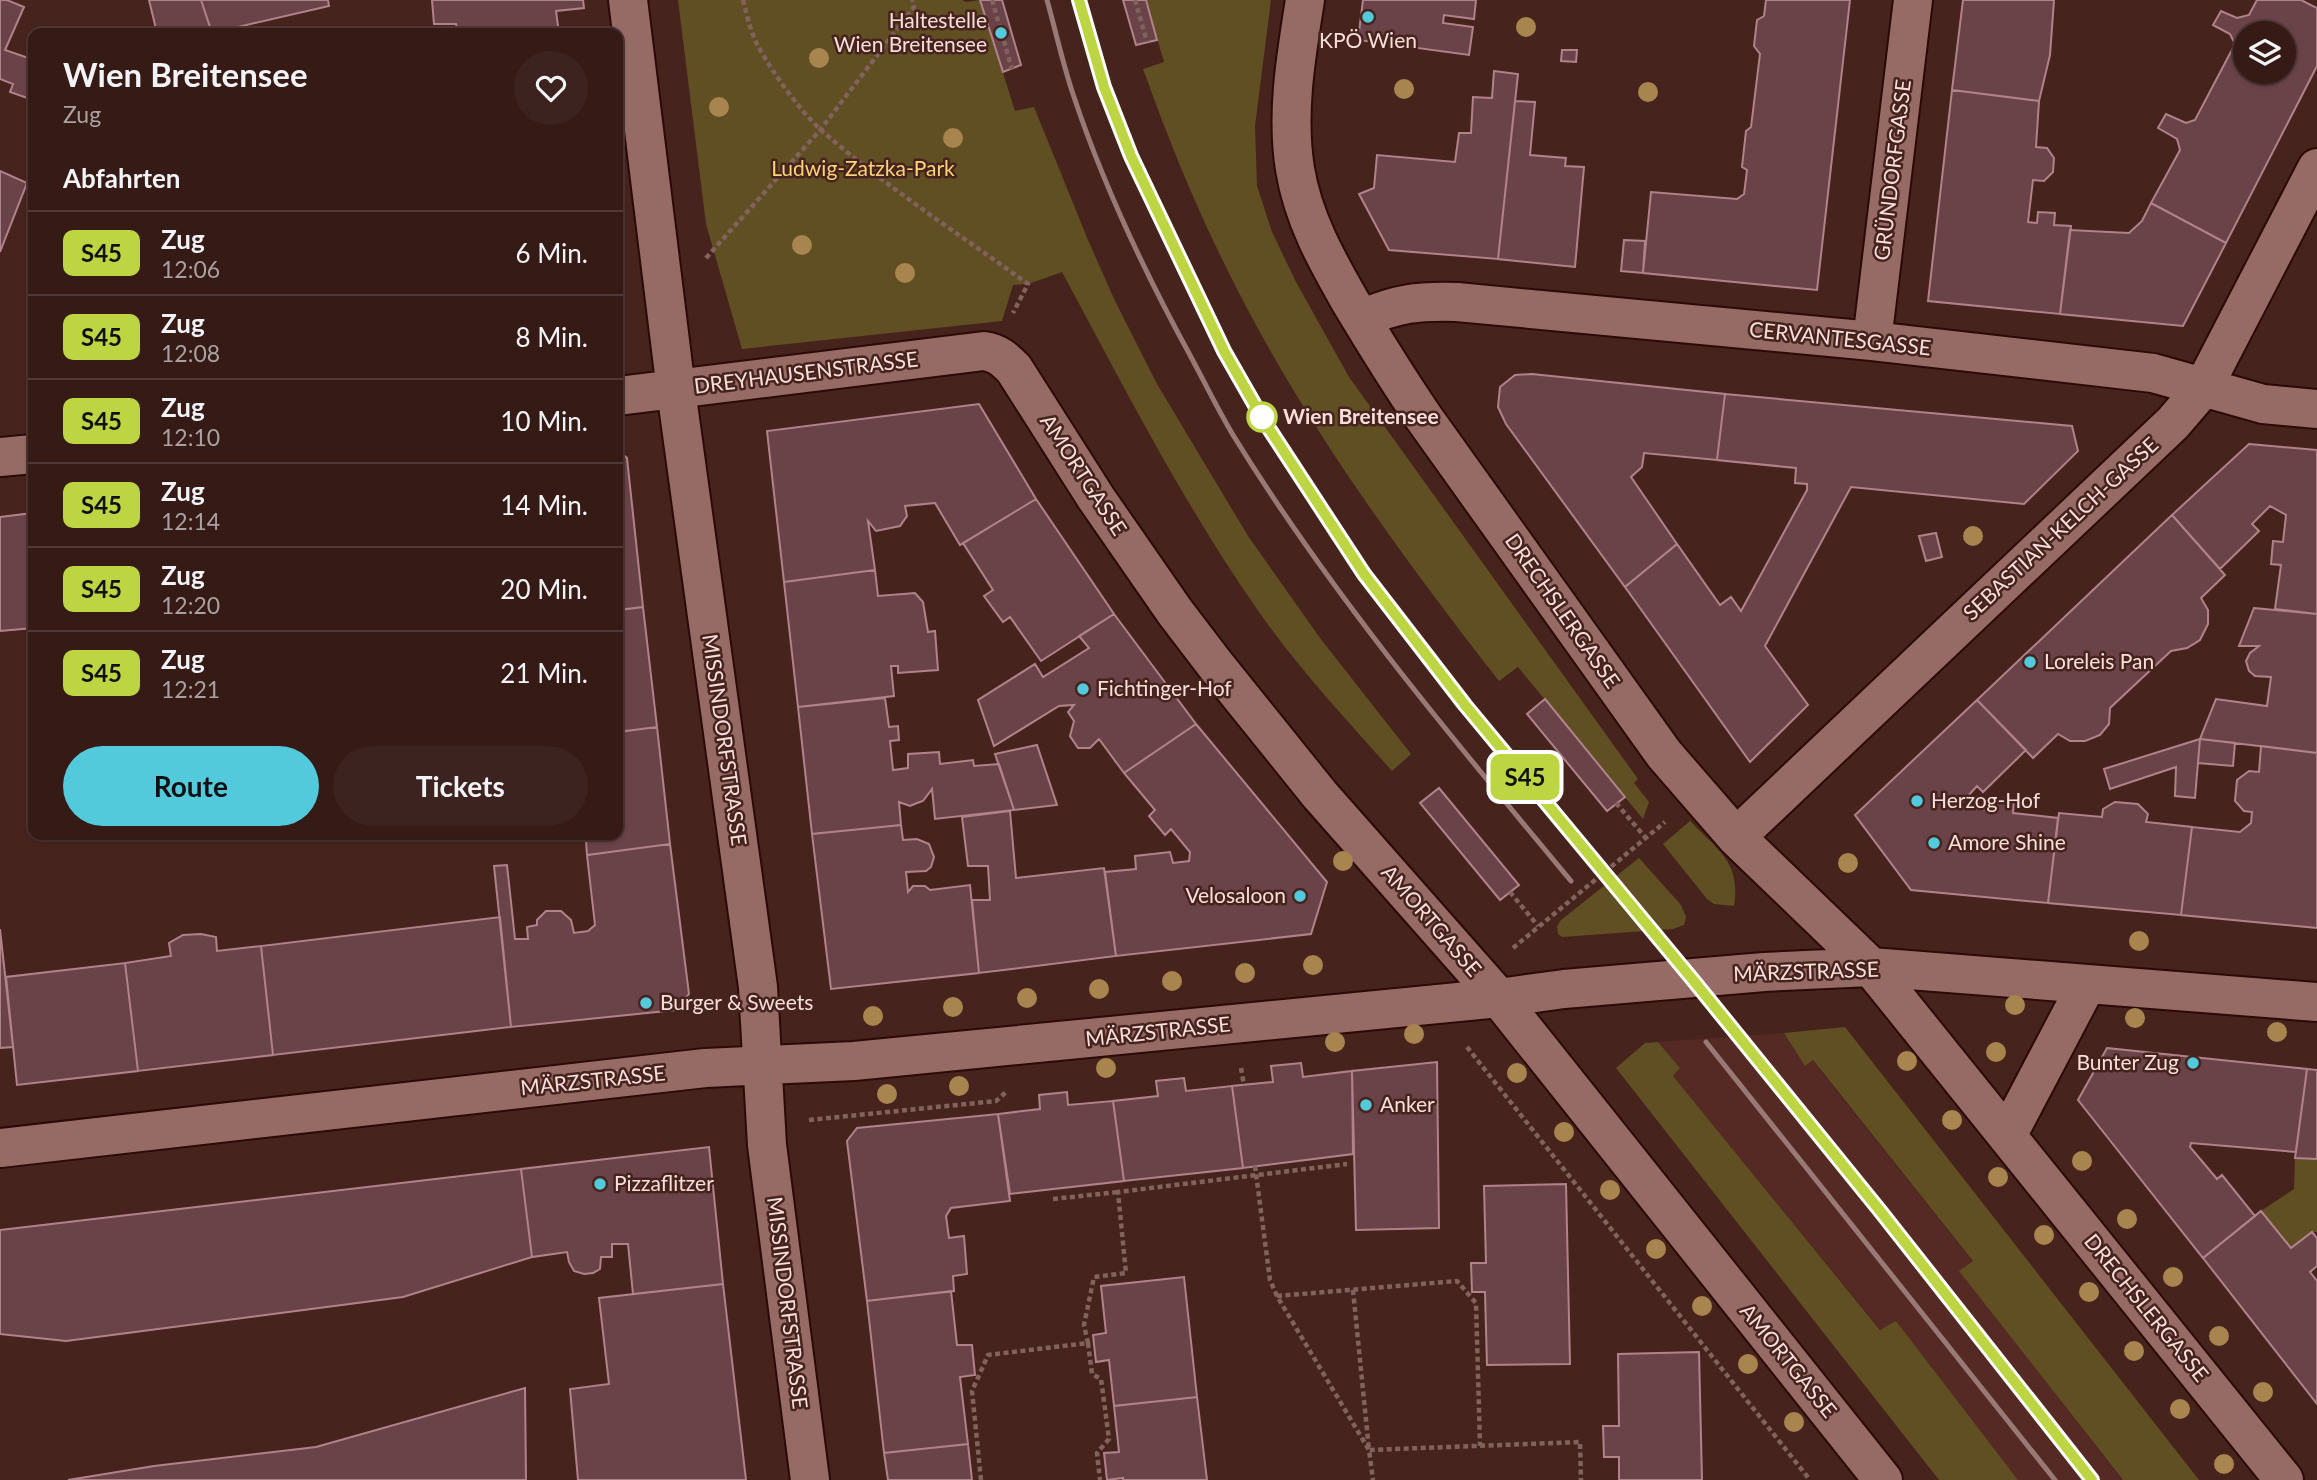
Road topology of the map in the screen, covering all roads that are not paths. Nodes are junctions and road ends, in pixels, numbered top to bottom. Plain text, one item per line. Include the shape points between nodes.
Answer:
1 (628, 0) edge
2 (1305, 0) edge
3 (1913, 0) edge
4 (2317, 168) edge
5 (1361, 319) junction
6 (1872, 341) junction
7 (994, 352) joint
8 (2203, 388) junction
9 (676, 390) junction
10 (623, 395) edge
11 (2317, 410) edge
12 (28, 454) edge
13 (0, 457) edge
14 (1736, 837) junction
15 (1871, 967) junction
16 (2087, 984) junction
17 (1489, 987) junction
18 (2317, 1002) edge
19 (763, 1065) junction
20 (2007, 1136) junction
21 (0, 1148) edge
22 (810, 1480) edge
23 (1883, 1480) edge
24 (2284, 1480) edge

1 - 9 street, MISSINDORFSTRASSE
2 - 5 street, DRECHSLERGASSE via 1293,84 1295,168 1313,233
3 - 6 street, GRÜNDORFGASSE
4 - 8 street, SEBASTIAN-KELCH-GASSE
5 - 6 street, CERVANTESGASSE via 1419,301 1457,302
5 - 14 street, DRECHSLERGASSE via 1424,418 1636,716
6 - 8 street, CERVANTESGASSE via 2153,373
7 - 9 street, DREYHAUSENSTRASSE
7 - 17 street, AMORTGASSE via 1014,369 1096,498 1217,667 1320,795
8 - 11 street, CERVANTESGASSE via 2263,404
8 - 14 street, SEBASTIAN-KELCH-GASSE via 2173,423
9 - 10 street, DREYHAUSENSTRASSE
9 - 19 street, MISSINDORFSTRASSE via 758,987
12 - 13 street
14 - 15 street, DRECHSLERGASSE
15 - 16 street, MÄRZSTRASSE
15 - 17 street, MÄRZSTRASSE via 1564,989
15 - 20 street, DRECHSLERGASSE
16 - 18 street, MÄRZSTRASSE
16 - 20 street
17 - 19 street, MÄRZSTRASSE via 854,1062
17 - 23 street, AMORTGASSE
19 - 21 street, MÄRZSTRASSE
19 - 22 street, MISSINDORFSTRASSE via 767,1145
20 - 24 street, DRECHSLERGASSE

